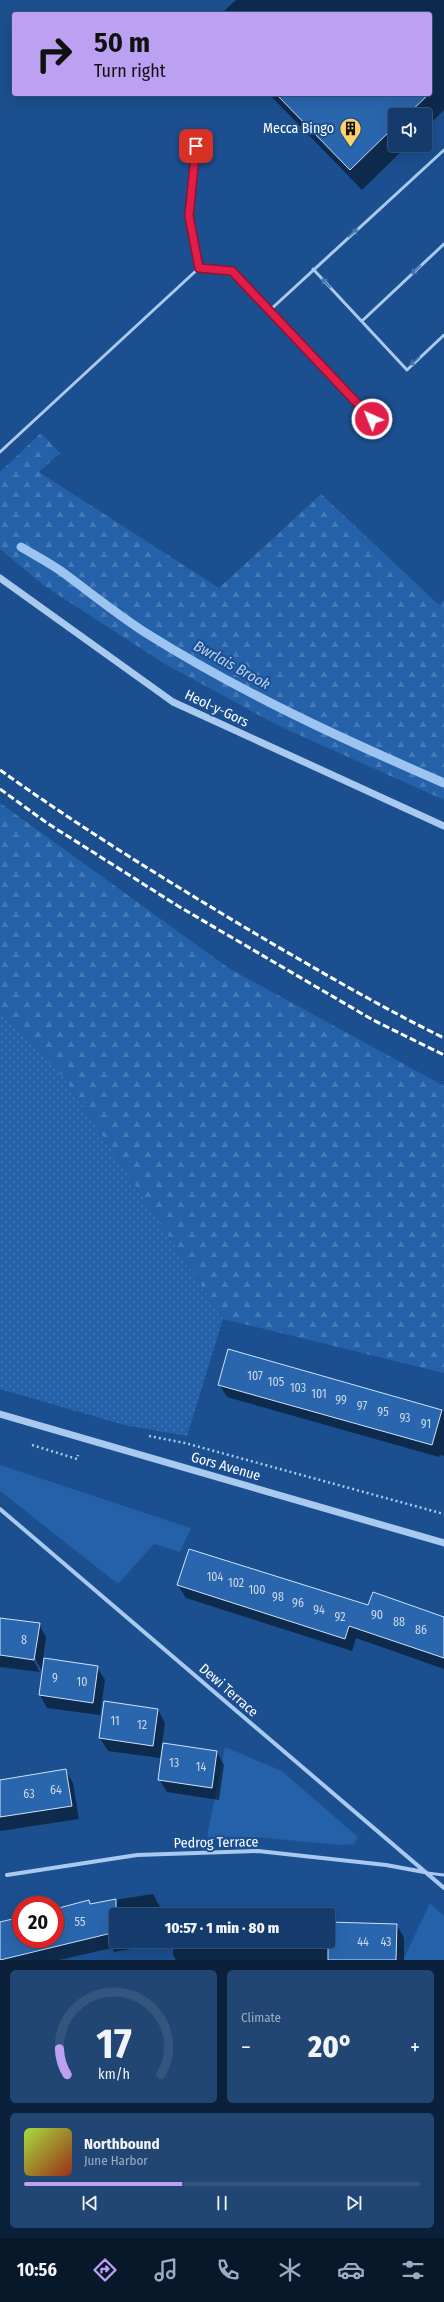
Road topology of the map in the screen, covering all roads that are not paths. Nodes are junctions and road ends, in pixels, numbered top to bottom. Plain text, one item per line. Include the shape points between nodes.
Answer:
1 (198, 132) dead end
2 (444, 150) edge
3 (444, 244) edge
4 (199, 268) junction
5 (313, 269) junction
6 (269, 311) junction
7 (362, 321) junction
8 (444, 335) edge
9 (372, 419) dead end
10 (0, 452) edge
11 (0, 578) edge
12 (444, 826) edge
13 (0, 1414) edge
14 (0, 1509) edge
15 (444, 1543) edge
16 (426, 1872) junction
17 (7, 1875) dead end
18 (444, 1875) edge
19 (444, 1888) edge

1 - 4 lane via 189,216
5 -> 2 lane
3 -> 7 lane
4 - 6 lane via 232,271
4 - 10 lane
5 - 6 lane
7 -> 5 lane
6 - 9 lane
8 -> 7 lane via 407,370
11 - 12 street, Heol-y-Gors via 173,702
13 - 15 street, Gors Avenue
14 - 16 street, Dewi Terrace
16 - 17 street, Pedrog Terrace via 258,1851 137,1855
16 - 18 lane
16 - 19 street, Dewi Terrace

